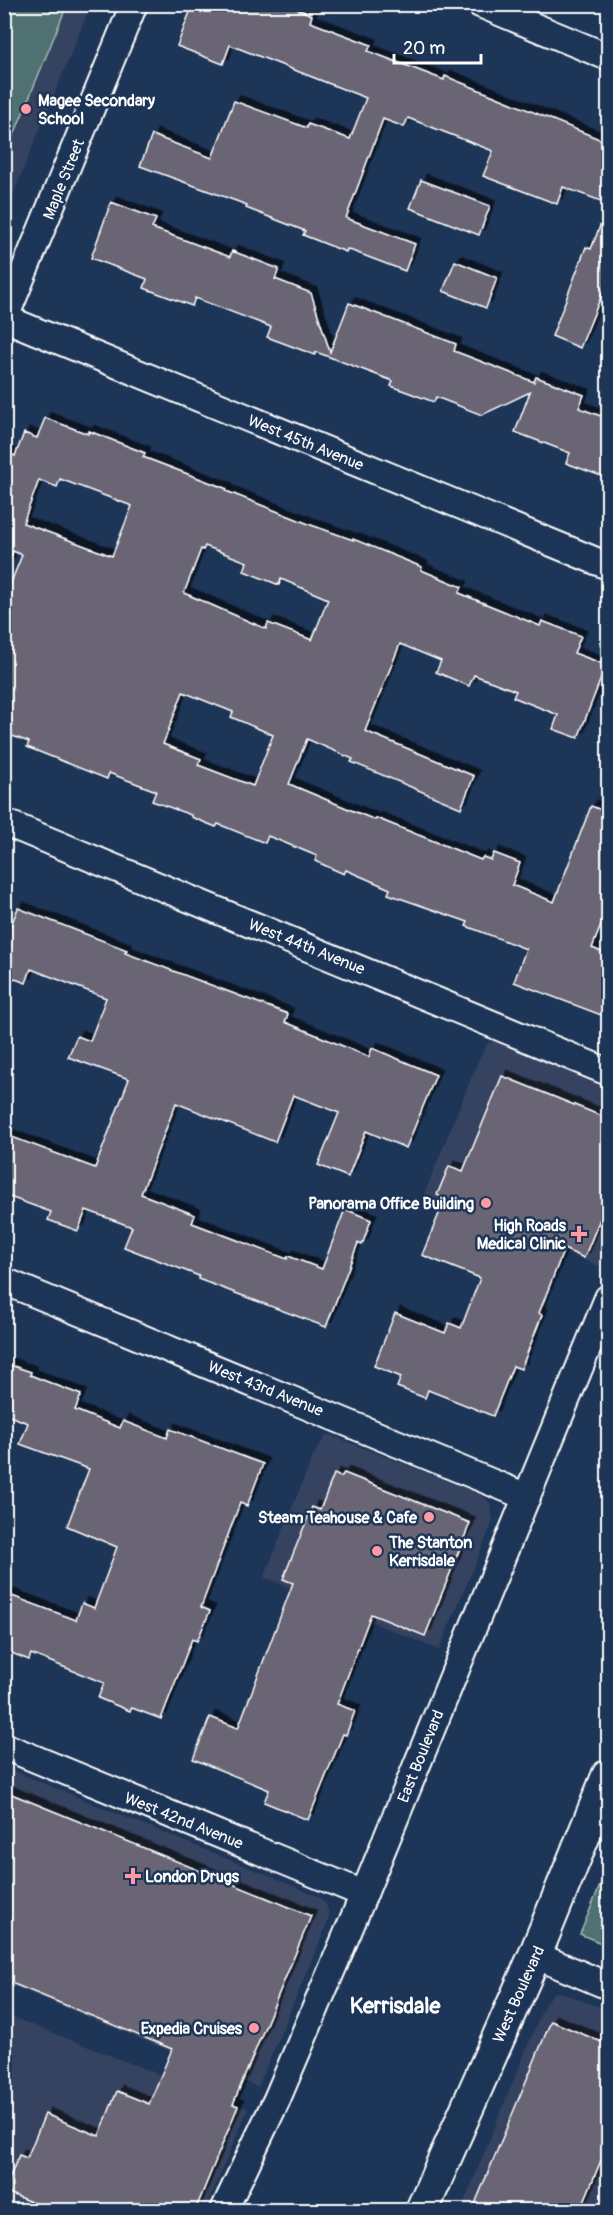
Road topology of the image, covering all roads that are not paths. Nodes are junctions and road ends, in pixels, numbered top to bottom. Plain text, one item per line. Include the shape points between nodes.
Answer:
1 (134, 4) edge
2 (480, 4) edge
3 (609, 57) edge
4 (5, 318) edge
5 (609, 566) edge
6 (4, 822) edge
7 (609, 1072) edge
8 (4, 1281) edge
9 (609, 1298) edge
10 (527, 1497) junction
11 (4, 1746) edge
12 (609, 1776) edge
13 (364, 1894) junction
14 (535, 1955) junction
15 (609, 1986) edge
16 (224, 2211) edge
17 (423, 2211) edge

1 - 4 street, Maple Street
2 - 3 street
4 - 5 street, West 45th Avenue
6 - 7 street, West 44th Avenue
8 - 10 street, West 43rd Avenue
9 - 10 street, East Boulevard
10 - 13 street, East Boulevard
11 - 13 street, West 42nd Avenue
12 - 14 street, West Boulevard
13 - 16 street, East Boulevard via 277,2099
14 - 15 street
14 - 17 street, West Boulevard

